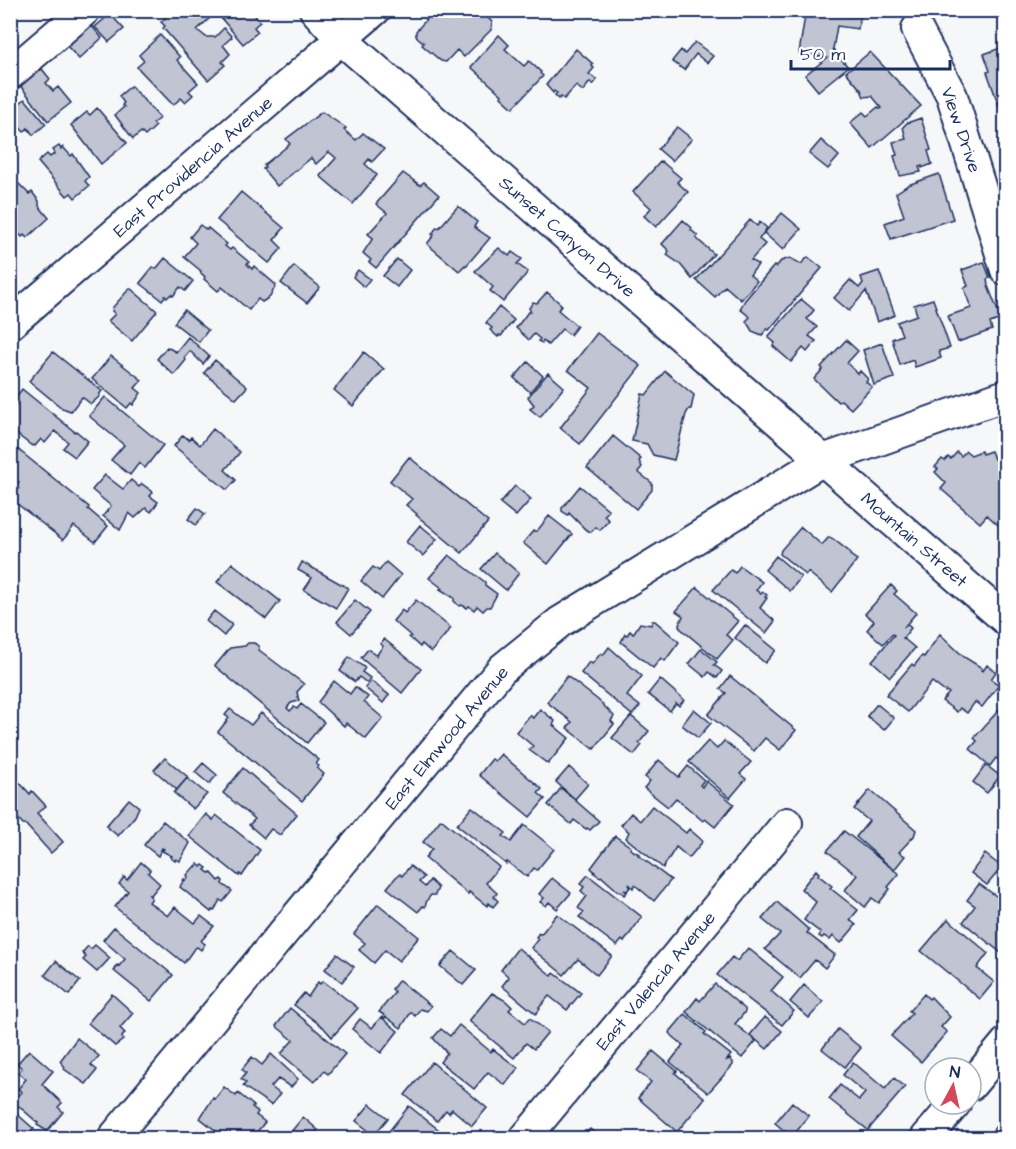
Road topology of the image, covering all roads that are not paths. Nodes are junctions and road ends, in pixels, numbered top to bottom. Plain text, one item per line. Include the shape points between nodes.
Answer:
1 (85, 10) edge
2 (315, 10) edge
3 (375, 10) edge
4 (917, 29) dead end
5 (341, 39) junction
6 (10, 75) edge
7 (1005, 270) edge
8 (10, 324) edge
9 (1005, 395) edge
10 (823, 460) junction
11 (1005, 620) edge
12 (787, 823) dead end
13 (1005, 1043) edge
14 (983, 1070) edge
15 (945, 1116) edge
16 (113, 1138) edge
17 (525, 1138) edge
18 (926, 1138) edge

1 - 6 street
2 - 5 street, Sunset Canyon Drive
3 - 5 street, East Providencia Avenue
4 - 7 street, View Drive via 952,96
5 - 8 street, East Providencia Avenue
5 - 10 street, Sunset Canyon Drive
9 - 10 street, East Elmwood Avenue
10 - 11 street, Mountain Street
10 - 16 street, East Elmwood Avenue via 560,622 502,669
12 - 17 street, East Valencia Avenue
13 - 14 street
15 - 18 street

